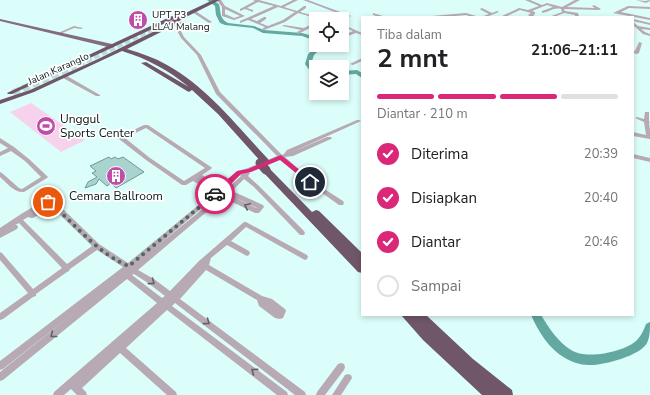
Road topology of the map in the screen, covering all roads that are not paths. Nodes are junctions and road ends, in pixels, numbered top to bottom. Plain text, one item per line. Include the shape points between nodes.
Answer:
1 (256, 0) edge
2 (296, 0) edge
3 (307, 0) edge
4 (527, 0) edge
5 (540, 0) edge
6 (566, 0) edge
7 (578, 0) edge
8 (638, 0) edge
9 (649, 0) edge
10 (213, 1) edge
11 (573, 2) junction
12 (548, 4) junction
13 (337, 6) dead end
14 (542, 6) junction
15 (557, 6) junction
16 (594, 6) dead end
17 (280, 7) junction
18 (305, 7) dead end
19 (564, 8) junction
20 (224, 9) junction
21 (330, 9) junction
22 (482, 9) dead end
23 (622, 9) junction
24 (650, 9) edge
25 (193, 11) junction
26 (252, 11) dead end
27 (529, 11) junction
28 (298, 12) junction
29 (338, 12) edge
30 (497, 12) dead end
31 (543, 12) dead end
32 (617, 12) junction
33 (374, 14) dead end
34 (492, 14) junction
35 (309, 15) edge
36 (650, 15) edge
37 (381, 16) edge
38 (453, 16) edge
39 (469, 16) edge
40 (486, 16) edge
41 (505, 16) edge
42 (532, 16) edge
43 (552, 16) edge
44 (577, 16) edge
45 (622, 16) edge
46 (180, 18) junction
47 (248, 19) junction
48 (650, 19) edge
49 (0, 20) edge
50 (270, 20) dead end
51 (169, 22) tunnel mouth
52 (210, 22) dead end
53 (241, 22) dead end
54 (256, 22) junction
55 (634, 22) edge
56 (277, 23) junction
57 (634, 23) edge
58 (650, 24) edge
59 (282, 26) junction
60 (309, 26) edge
61 (637, 26) junction
62 (267, 27) junction
63 (81, 28) dead end
64 (349, 28) edge
65 (304, 29) junction
66 (650, 29) edge
67 (357, 31) junction
68 (54, 33) junction
69 (60, 33) junction
70 (298, 33) dead end
71 (361, 33) edge
72 (349, 34) edge
73 (650, 35) edge
74 (124, 40) junction
75 (95, 43) junction
76 (135, 43) junction
77 (640, 43) dead end
78 (110, 47) junction
79 (120, 50) junction
80 (634, 52) edge
81 (132, 53) junction
82 (100, 60) junction
83 (361, 60) edge
84 (352, 64) dead end
85 (70, 65) junction
86 (65, 77) junction
87 (189, 90) junction
88 (15, 94) tunnel mouth
89 (98, 95) dead end
90 (2, 99) edge
91 (647, 113) dead end
92 (637, 118) dead end
93 (361, 122) edge
94 (648, 122) edge
95 (634, 134) edge
96 (649, 137) edge
97 (0, 140) edge
98 (12, 148) junction
99 (0, 154) edge
100 (284, 156) junction
101 (634, 156) edge
102 (650, 160) edge
103 (266, 165) junction
104 (245, 173) junction
105 (0, 174) edge
106 (195, 177) junction
107 (222, 191) junction
108 (272, 202) junction
109 (341, 204) dead end
110 (20, 220) junction
111 (0, 231) edge
112 (302, 233) dead end
113 (0, 236) edge
114 (226, 241) junction
115 (98, 246) junction
116 (247, 253) dead end
117 (0, 255) edge
118 (305, 257) dead end
119 (361, 258) edge
120 (205, 263) junction
121 (67, 268) junction
122 (361, 268) edge
123 (127, 269) junction
124 (33, 294) junction
125 (173, 297) junction
126 (260, 298) dead end
127 (165, 304) junction
128 (408, 316) edge
129 (419, 316) edge
130 (0, 317) edge
131 (119, 346) junction
132 (0, 366) edge
133 (341, 367) dead end
134 (0, 377) edge
135 (348, 378) dead end
136 (283, 380) junction
137 (73, 385) junction
138 (276, 388) junction
139 (57, 395) edge
140 (83, 395) edge
141 (173, 395) edge
142 (284, 395) edge
143 (302, 395) edge
144 (320, 395) edge
145 (336, 395) edge
146 (491, 395) edge
147 (507, 395) edge

1 - 17 street
1 - 26 street via 243,9
2 - 17 street
3 - 21 street
4 - 14 street
5 - 12 street
6 - 11 street
7 - 11 street
8 - 9 street
10 - 20 street
10 - 25 highway
10 - 46 highway
11 - 19 street
12 - 14 street
12 - 15 street
13 - 21 street
14 - 27 street
15 - 19 street
15 - 31 street
16 - 19 street via 599,9
17 - 28 street
17 - 47 street
18 - 28 street
19 - 43 street
19 - 44 street via 578,14
20 - 20 street via 223,15 234,19 243,16
21 - 29 street
22 - 34 street
23 - 24 street
23 - 32 street
23 - 36 street
25 - 46 highway
25 - 52 street
27 - 41 street via 520,10
27 - 42 street via 534,13 530,15
28 - 35 street
28 - 56 street
30 - 34 street
32 - 45 street via 615,13
32 - 48 street
33 - 37 street
34 - 40 street
38 - 39 street
46 - 51 highway
46 - 74 highway, Jalan Karanglo
46 - 76 highway, Jalan Karanglo
46 - 100 street via 177,28 199,56 218,93
47 - 53 street
47 - 54 street
49 - 68 main road
50 - 54 street via 264,18
54 - 62 street
55 - 58 street
56 - 59 street
56 - 62 street
57 - 61 street
59 - 62 street
59 - 65 street
60 - 65 street
61 - 66 street
61 - 73 street
63 - 69 street via 74,27
64 - 67 street
65 - 70 street
67 - 71 street
67 - 72 street
68 - 69 main road
68 - 75 main road
69 - 75 main road
74 - 75 main road
74 - 78 highway, Jalan Karanglo
75 - 78 main road
75 - 85 main road via 100,47 98,51
76 - 79 highway, Jalan Karanglo
76 - 81 highway
77 - 80 street via 637,53
78 - 79 highway
78 - 85 highway, Jalan Karanglo
79 - 81 highway
79 - 82 highway, Jalan Karanglo
79 - 87 highway via 154,66
81 - 103 highway via 163,66 191,85
82 - 86 highway, Jalan Karanglo
82 - 87 highway via 118,55 131,58 152,66
83 - 84 street
85 - 90 highway, Jalan Karanglo
86 - 89 street
86 - 90 highway, Jalan Karanglo via 32,91
87 - 103 highway
88 - 90 highway
91 - 94 street
92 - 94 street
93 - 100 street
94 - 96 street
95 - 96 street
97 - 98 street
98 - 99 street
98 - 105 street via 45,177 20,191
100 - 104 street
100 - 109 street via 310,182
101 - 102 street
103 - 119 highway
103 - 122 highway
104 - 107 street
104 - 108 street
106 - 106 street via 184,184 121,138 146,126 208,168
106 - 107 street
107 - 108 street via 261,207
107 - 123 street
108 - 112 street
110 - 111 street
110 - 113 street
110 - 115 street via 52,204
110 - 121 street
114 - 116 street
114 - 118 street via 246,224
114 - 120 street
115 - 121 street
115 - 123 street
117 - 124 street
120 - 125 street
120 - 126 street
121 - 124 street
123 -> 125 street
123 - 127 street
123 - 132 street
123 -> 134 street
124 - 130 street
125 - 127 street
125 -> 136 street
127 - 131 street
138 -> 127 street
128 - 146 highway
129 - 147 highway
131 - 137 street
131 - 141 street
133 - 144 street
135 - 145 street
136 - 138 street
136 - 143 street
137 - 139 street
137 - 140 street
138 - 142 street

